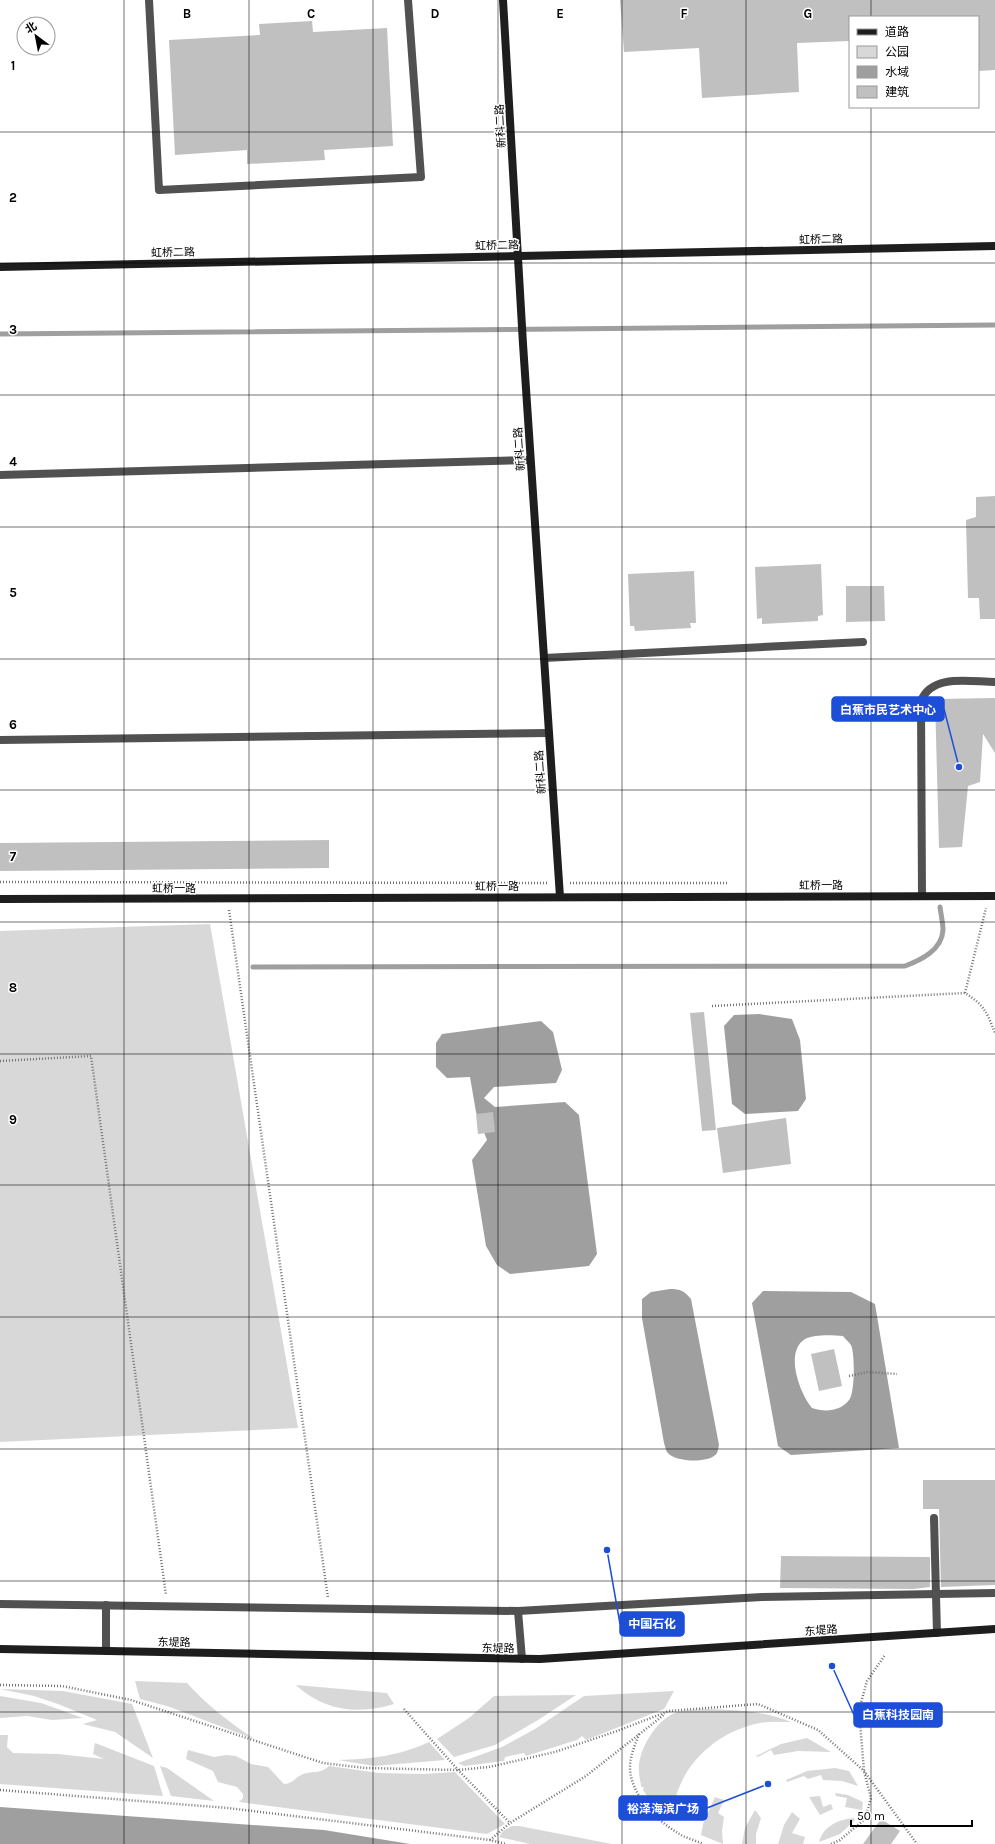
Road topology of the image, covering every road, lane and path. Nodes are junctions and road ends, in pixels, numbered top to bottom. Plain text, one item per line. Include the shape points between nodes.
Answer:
1 (149, 0) edge
2 (408, 0) edge
3 (503, 0) edge
4 (995, 246) edge
5 (518, 256) junction
6 (0, 267) edge
7 (530, 460) junction
8 (0, 475) edge
9 (863, 642) dead end
10 (544, 658) junction
11 (995, 682) edge
12 (548, 733) junction
13 (0, 740) edge
14 (0, 882) edge
15 (559, 883) junction
16 (732, 883) dead end
17 (922, 896) junction
18 (986, 896) junction
19 (995, 896) edge
20 (560, 897) junction
21 (0, 899) edge
22 (228, 899) junction
23 (965, 993) junction
24 (712, 1006) dead end
25 (995, 1033) edge
26 (0, 1061) edge
27 (897, 1374) dead end
28 (849, 1376) dead end
29 (934, 1518) dead end
30 (995, 1593) edge
31 (936, 1594) junction
32 (0, 1604) edge
33 (106, 1605) junction
34 (168, 1605) junction
35 (330, 1608) junction
36 (518, 1611) junction
37 (995, 1629) edge
38 (937, 1633) junction
39 (0, 1649) edge
40 (106, 1651) junction
41 (885, 1655) dead end
42 (522, 1659) junction
43 (0, 1685) edge
44 (404, 1709) dead end
45 (669, 1711) junction
46 (639, 1734) junction
47 (458, 1770) junction
48 (864, 1771) junction
49 (0, 1790) edge
50 (510, 1822) junction
51 (490, 1840) junction
52 (506, 1844) edge
53 (704, 1844) edge
54 (831, 1844) edge
55 (917, 1844) edge

1 - 2 street via 159,190 421,177
3 - 5 street, 新科二路
4 - 5 street, 虹桥二路
5 - 6 street, 虹桥二路
5 - 7 street, 新科二路
7 - 8 street
7 - 10 street, 新科二路
9 - 10 street
10 - 12 street, 新科二路
11 - 17 street via 936,684 929,688 921,701
12 - 13 street
12 - 15 street, 新科二路
14 - 15 path
15 - 16 path
15 - 20 street, 新科二路
17 - 18 street, 虹桥一路
17 - 20 street, 虹桥一路
18 - 19 street, 虹桥一路
18 - 23 path via 986,912
20 - 22 street, 虹桥一路
21 - 22 street, 虹桥一路
22 - 35 path
23 - 24 path
23 - 25 path via 978,1001 988,1014
26 - 34 path via 91,1056
27 - 28 path via 868,1372
29 - 31 street
30 - 31 street
31 - 36 street via 762,1597
31 - 38 street
32 - 33 street
33 - 34 street
33 - 40 street
34 - 35 street
35 - 36 street
36 - 42 street
37 - 38 street, 东堤路
38 - 42 street, 东堤路
39 - 40 street, 东堤路
40 - 42 street, 东堤路
41 - 48 path via 867,1682 859,1710
43 - 47 path via 62,1686 131,1700 323,1763 365,1768
44 - 47 path
45 - 46 path
45 - 47 path via 555,1752 490,1767
45 - 48 path via 758,1704 818,1730
46 - 50 path via 586,1776
46 - 53 path via 630,1767 632,1783 658,1818 678,1833
47 - 50 path
48 - 54 path via 871,1798 865,1819 840,1840
48 - 55 path
49 - 51 path via 228,1808
50 - 51 path
51 - 52 path

